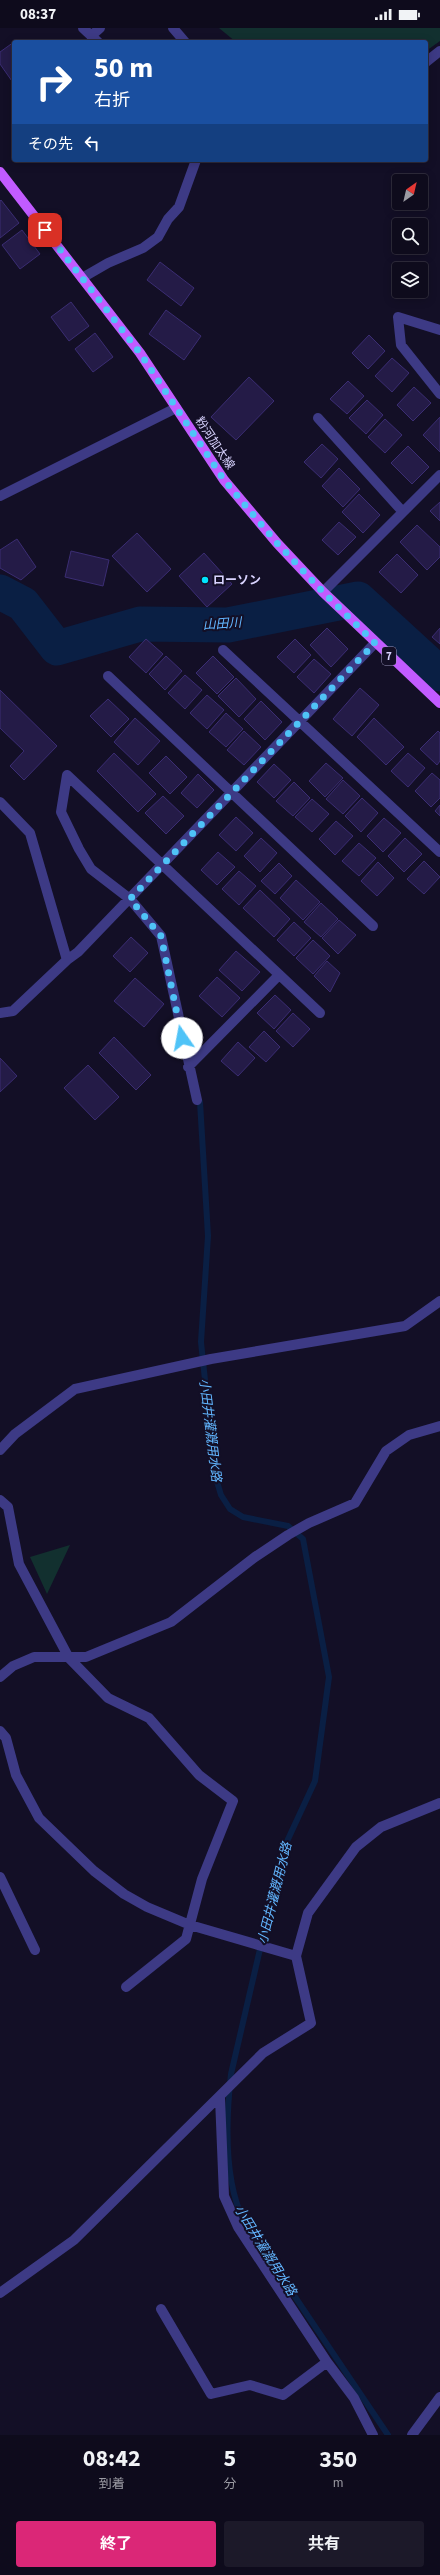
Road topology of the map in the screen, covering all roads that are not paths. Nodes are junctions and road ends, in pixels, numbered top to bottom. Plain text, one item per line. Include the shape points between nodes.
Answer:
1 (83, 28) edge
2 (100, 28) edge
3 (173, 28) edge
4 (94, 39) edge
5 (184, 40) edge
6 (440, 51) edge
7 (428, 60) edge
8 (195, 162) edge
9 (0, 172) edge
10 (82, 278) junction
11 (440, 330) edge
12 (440, 394) edge
13 (176, 408) junction
14 (318, 418) dead end
15 (440, 475) edge
16 (0, 496) edge
17 (403, 512) junction
18 (323, 592) junction
19 (375, 643) junction
20 (223, 650) dead end
21 (108, 676) dead end
22 (440, 703) edge
23 (300, 722) junction
24 (232, 792) junction
25 (0, 802) edge
26 (440, 852) edge
27 (161, 866) junction
28 (130, 899) junction
29 (373, 926) dead end
30 (67, 960) junction
31 (279, 975) junction
32 (320, 1013) dead end
33 (0, 1014) edge
34 (188, 1068) junction
35 (196, 1100) dead end
36 (440, 1301) edge
37 (440, 1426) edge
38 (0, 1450) edge
39 (0, 1500) edge
40 (69, 1658) junction
41 (0, 1677) edge
42 (0, 1730) edge
43 (440, 1803) edge
44 (0, 1877) edge
45 (190, 1925) junction
46 (35, 1950) dead end
47 (296, 1956) junction
48 (126, 1987) dead end
49 (220, 2098) junction
50 (0, 2292) edge
51 (161, 2309) dead end
52 (327, 2362) junction
53 (440, 2397) edge
54 (373, 2435) edge
55 (412, 2435) edge

1 - 4 street
2 - 4 street
3 - 5 street
6 - 7 street
8 - 10 street via 180,207 168,219 158,237 143,248 108,262
9 - 10 main road, 粉河加太線 / 7
10 - 13 main road, 粉河加太線 / 7 via 140,353
11 - 12 street via 398,317 401,345
13 - 16 street
13 - 18 main road, 粉河加太線 / 7 via 224,480 277,543
14 - 17 street
15 - 17 street
17 - 18 street
18 - 19 main road, 粉河加太線 / 7
19 - 22 main road, 粉河加太線 / 7
19 - 23 street
20 - 23 street
21 - 24 street
23 - 24 street
23 - 26 street
24 - 27 street
24 - 29 street
25 - 30 street via 30,833
27 - 28 street
27 - 28 street via 67,776 61,812 79,849 91,869
27 - 31 street
28 - 30 street
28 - 34 street via 161,936
30 - 33 street via 14,1011
31 - 32 street
31 - 34 street
34 - 35 street
36 - 38 street via 404,1326 211,1359 75,1389 15,1434
37 - 40 street via 409,1435 386,1450 355,1503 308,1523 288,1535 255,1557 171,1622 86,1657
39 - 40 street via 8,1507 19,1564
40 - 41 street via 34,1657 13,1666
40 - 45 street via 108,1698 149,1718 199,1775 233,1801 202,1879
42 - 45 street via 6,1738 16,1775 39,1818 94,1871 124,1894
43 - 47 street via 381,1827 356,1847 308,1914
44 - 46 street
45 - 47 street
45 - 48 street via 186,1939
47 - 49 street via 311,2023 263,2053
49 - 50 street via 74,2240
49 - 52 street via 224,2196 238,2227
51 - 52 street via 211,2394 250,2385 283,2395
52 - 54 street via 354,2398
53 - 55 street

